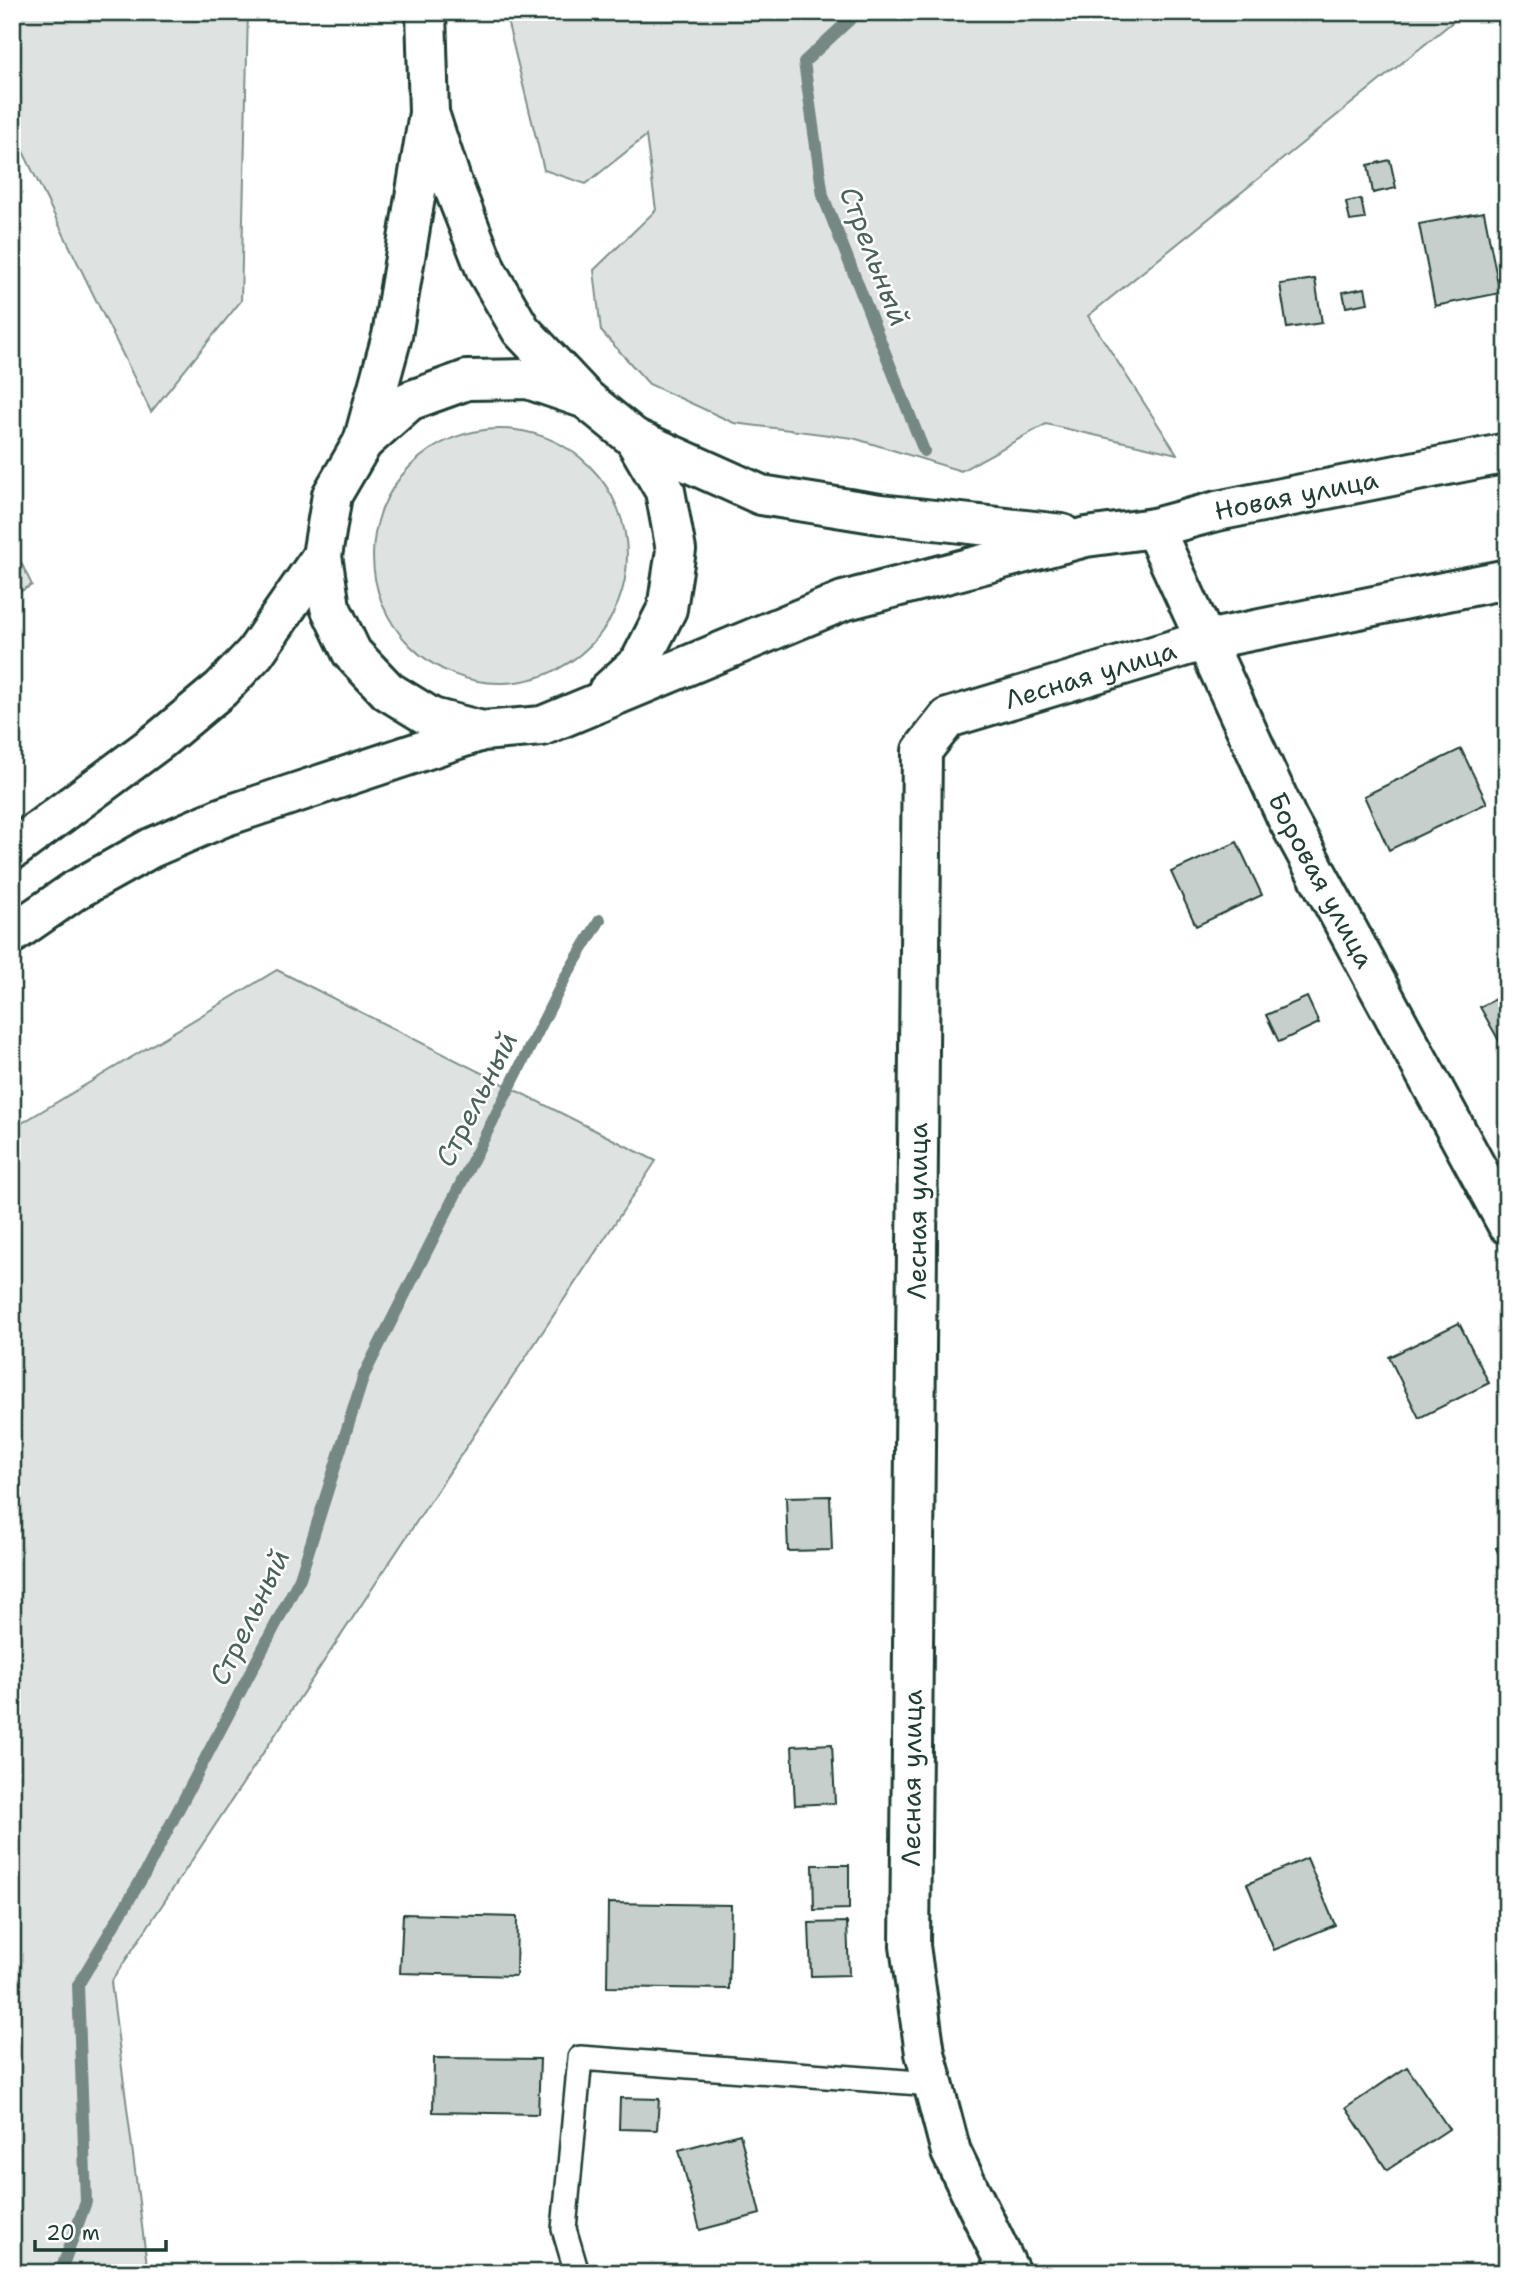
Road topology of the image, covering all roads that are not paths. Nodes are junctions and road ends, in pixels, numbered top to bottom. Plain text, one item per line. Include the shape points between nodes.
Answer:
1 (426, 12) edge
2 (429, 113) junction
3 (586, 399) junction
4 (634, 438) junction
5 (363, 442) junction
6 (1507, 453) edge
7 (1154, 528) junction
8 (1086, 537) junction
9 (322, 556) junction
10 (1507, 579) edge
11 (1206, 640) junction
12 (593, 704) junction
13 (482, 731) junction
14 (12, 850) edge
15 (12, 934) edge
16 (1507, 1224) edge
17 (933, 2084) junction
18 (577, 2273) edge
19 (1010, 2273) edge

1 - 2 main road
2 - 3 main road via 486,270 521,330
2 - 5 main road via 392,336
3 - 4 main road
3 - 5 main road via 528,379 467,380 409,401
4 - 8 main road via 761,495 880,514
4 - 12 main road via 665,491 677,550 667,609 640,662
5 - 9 main road via 332,495
6 - 7 main road, Новая улица via 1217,511
7 - 8 main road, Новая улица
7 - 11 main road, Боровая улица
8 - 12 main road via 843,601
9 - 13 main road via 330,607 361,663 387,691 432,718
9 - 14 main road via 255,653 221,688 160,740
10 - 11 main road, Лесная улица
11 - 16 main road, Боровая улица via 1287,818
11 - 17 main road, Лесная улица via 948,718 922,751 910,1946
12 - 13 main road via 542,726
13 - 15 main road via 223,817 151,848 74,891
17 - 18 lane via 580,2058 564,2230
17 - 19 main road, Лесная улица via 951,2152

